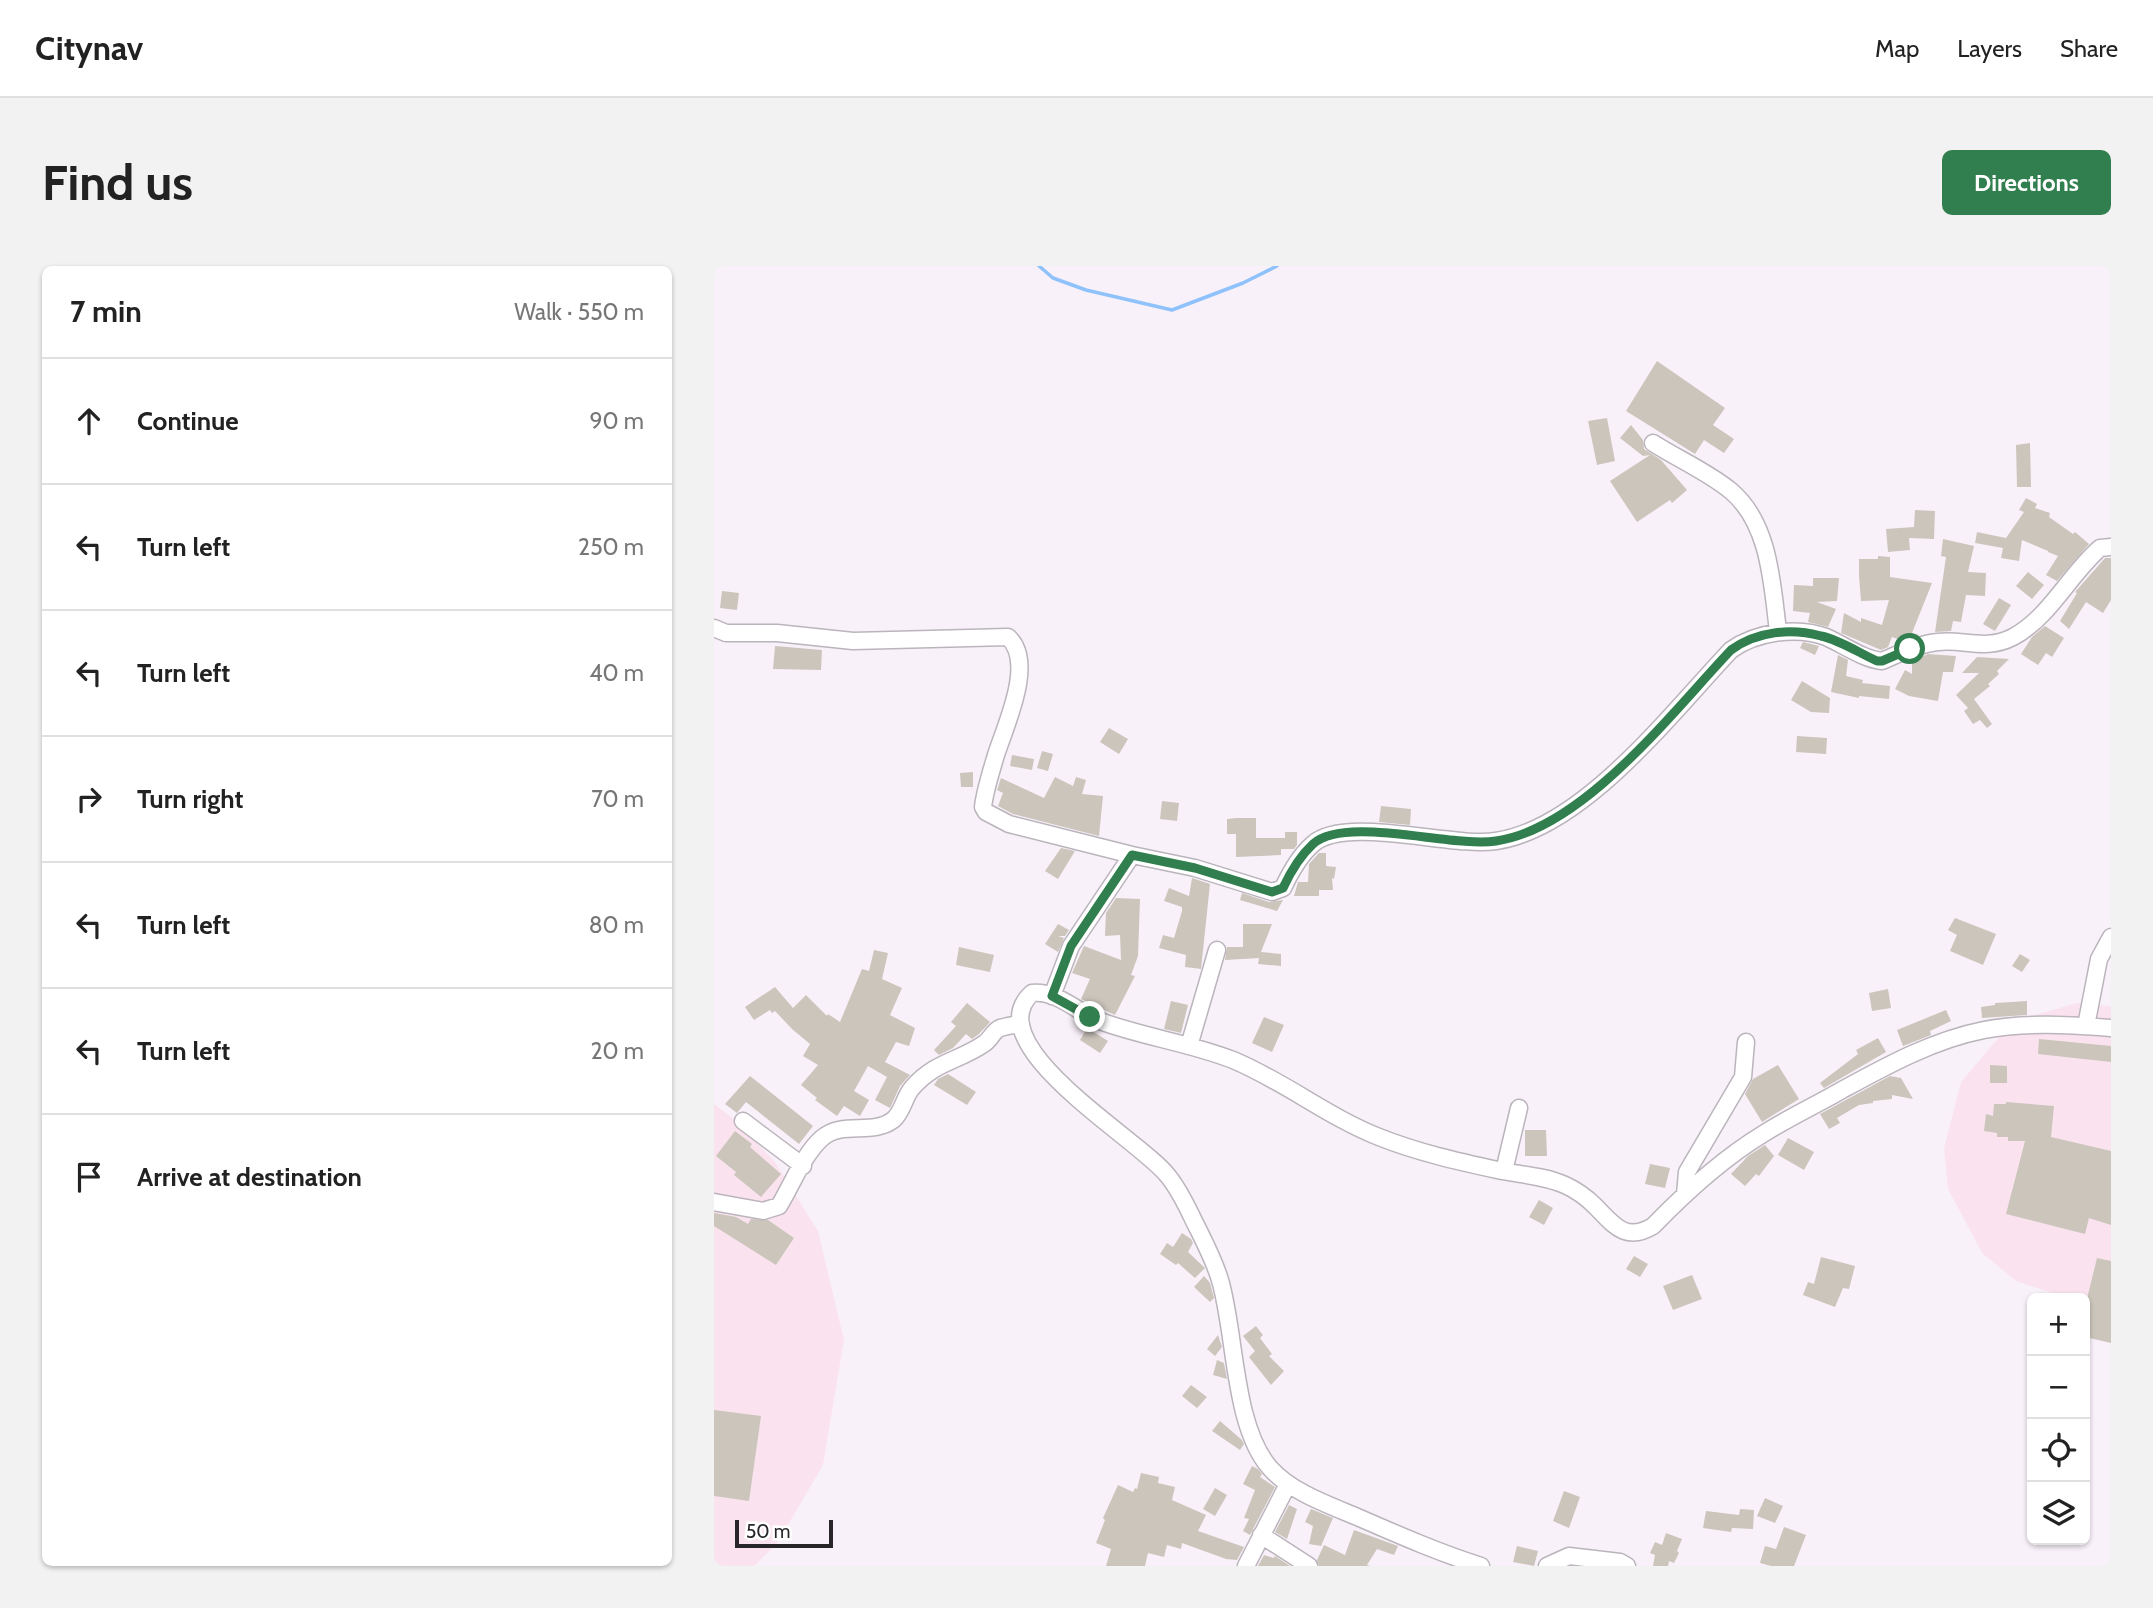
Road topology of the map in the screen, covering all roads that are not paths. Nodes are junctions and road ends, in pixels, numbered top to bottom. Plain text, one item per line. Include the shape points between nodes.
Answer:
1 (1653, 443) dead end
2 (2111, 547) edge
3 (714, 628) edge
4 (1778, 631) junction
5 (1132, 855) junction
6 (2111, 937) edge
7 (1217, 950) dead end
8 (1052, 996) junction
9 (1021, 1024) junction
10 (2086, 1026) junction
11 (2111, 1028) edge
12 (1746, 1042) dead end
13 (1189, 1046) junction
14 (1519, 1108) dead end
15 (743, 1121) dead end
16 (803, 1166) junction
17 (1504, 1171) junction
18 (1685, 1194) junction
19 (714, 1202) edge
20 (1288, 1484) junction
21 (1261, 1535) junction
22 (1245, 1566) edge
23 (1310, 1566) edge
24 (1480, 1566) edge
25 (1547, 1566) edge
26 (1628, 1566) edge

1 - 4 street via 1733,493 1751,515 1769,566
2 - 4 street via 2100,548 2040,616 2002,641 1974,645 1942,641 1882,661 1822,636
3 - 5 street via 726,633 788,633 853,641 1008,637 1018,651 1018,689 983,807 1009,824
4 - 5 street via 1739,643 1602,786 1554,819 1514,837 1484,842 1371,832 1324,838 1301,858 1283,888 1272,892 1195,868
5 - 8 street via 1071,946
6 - 10 street via 2096,969
7 - 13 street
8 - 9 street via 1037,992 1028,996
8 - 13 street via 1103,1022
9 - 16 street via 996,1030 985,1043 929,1071 909,1090 902,1109 887,1123 832,1131 818,1142
9 - 20 street via 1032,1051 1049,1073 1153,1158 1182,1196 1221,1281 1253,1439 1263,1460
10 - 11 street
10 - 18 street via 1995,1028 1929,1047 1761,1135
12 - 18 street via 1744,1077 1687,1172
13 - 17 street via 1249,1068 1376,1136
14 - 17 street
15 - 16 street
16 - 19 street via 772,1210
17 - 18 street via 1564,1185 1586,1198 1612,1225 1629,1233 1653,1226
20 - 21 street
20 - 24 street
21 - 22 street
21 - 23 street
25 - 26 street via 1569,1556

